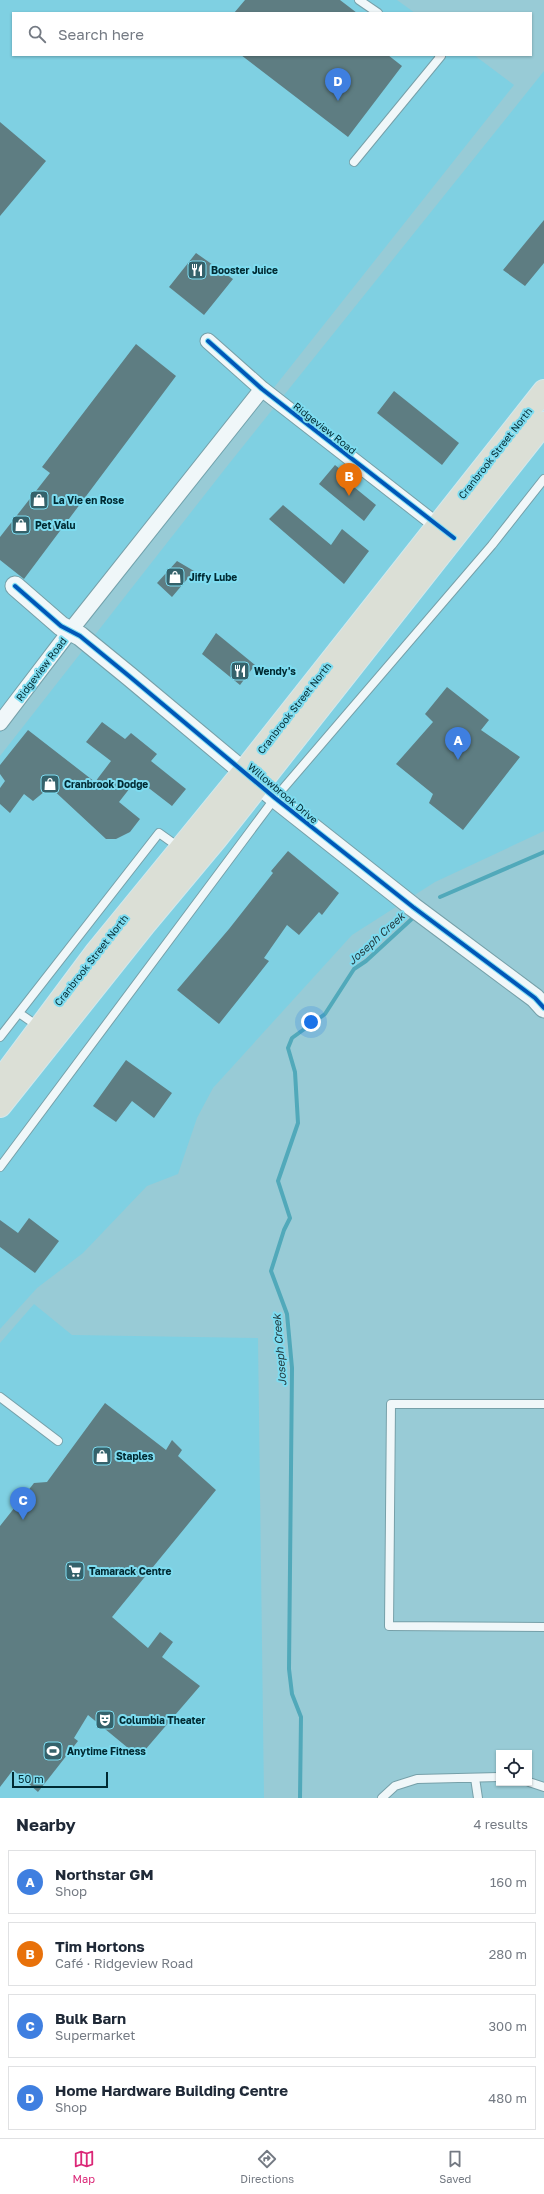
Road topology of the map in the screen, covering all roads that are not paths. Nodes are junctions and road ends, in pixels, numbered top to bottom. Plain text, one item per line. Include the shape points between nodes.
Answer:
1 (359, 0) edge
2 (377, 12) edge
3 (441, 56) edge
4 (354, 162) dead end
5 (208, 341) dead end
6 (262, 389) junction
7 (544, 391) edge
8 (544, 423) edge
9 (544, 479) edge
10 (446, 532) junction
11 (15, 586) dead end
12 (70, 631) junction
13 (0, 723) edge
14 (260, 784) junction
15 (181, 848) junction
16 (544, 1008) edge
17 (19, 1013) junction
18 (39, 1027) junction
19 (0, 1037) edge
20 (0, 1081) edge
21 (0, 1106) edge
22 (0, 1167) edge
23 (0, 1397) edge
24 (544, 1404) edge
25 (58, 1441) dead end
26 (544, 1627) edge
27 (496, 1777) edge
28 (475, 1778) junction
29 (532, 1783) edge
30 (544, 1787) edge
31 (382, 1798) edge
32 (478, 1798) edge

1 - 2 lane
3 - 4 lane
5 - 6 street, Ridgeview Road
6 - 10 street, Ridgeview Road
6 - 12 street, Ridgeview Road
7 - 10 highway, Cranbrook Street North
8 - 10 highway, Cranbrook Street North
9 - 14 lane via 492,545
10 - 14 highway, Cranbrook Street North
11 - 12 street, Willowbrook Drive
12 - 13 street, Ridgeview Road
12 - 14 street, Willowbrook Drive via 130,676
14 - 15 highway, Cranbrook Street North
14 - 16 street, Willowbrook Drive via 413,907 535,998
14 - 21 highway, Cranbrook Street North
14 - 22 lane
15 - 17 lane via 159,833
15 - 18 highway, Cranbrook Street North
17 - 18 lane
17 - 19 lane
18 - 20 highway, Cranbrook Street North
23 - 25 lane
24 - 26 lane via 391,1404 389,1626
27 - 28 lane
28 - 31 lane via 417,1779 395,1786
28 - 32 lane
29 - 30 lane

